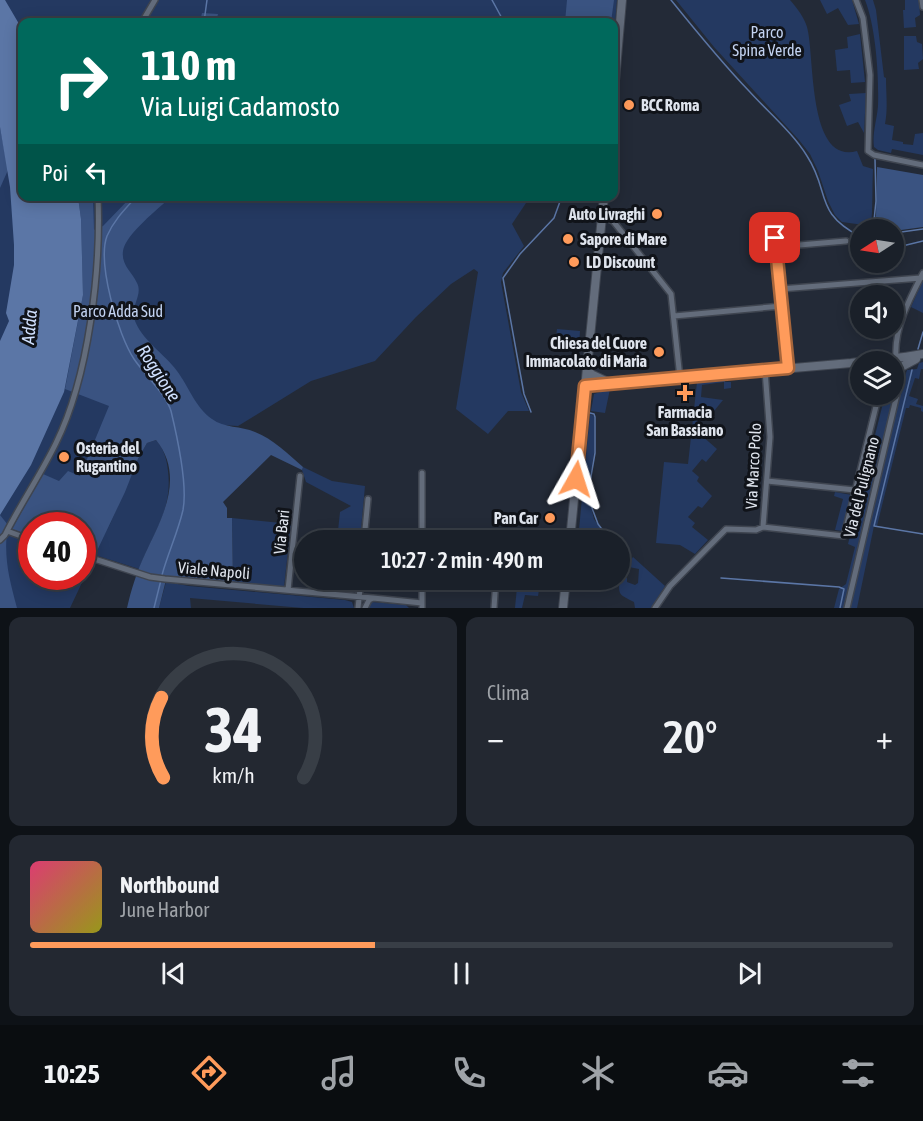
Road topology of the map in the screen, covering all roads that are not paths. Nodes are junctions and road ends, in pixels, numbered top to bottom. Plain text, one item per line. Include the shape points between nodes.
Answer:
1 (155, 0) edge
2 (622, 0) edge
3 (856, 0) edge
4 (922, 0) edge
5 (923, 7) edge
6 (144, 18) edge
7 (618, 46) edge
8 (923, 165) edge
9 (98, 201) edge
10 (604, 201) edge
11 (602, 216) junction
12 (775, 238) dead end
13 (846, 241) dead end
14 (776, 247) junction
15 (922, 276) edge
16 (780, 289) junction
17 (782, 306) junction
18 (674, 316) junction
19 (894, 351) edge
20 (923, 355) edge
21 (904, 357) edge
22 (850, 363) edge
23 (904, 366) edge
24 (587, 368) junction
25 (788, 368) junction
26 (765, 370) junction
27 (680, 378) junction
28 (612, 384) junction
29 (585, 386) junction
30 (876, 405) edge
31 (894, 405) edge
32 (422, 473) dead end
33 (300, 476) dead end
34 (767, 481) junction
35 (855, 490) junction
36 (368, 499) dead end
37 (763, 527) junction
38 (365, 530) edge
39 (422, 530) edge
40 (571, 530) edge
41 (7, 531) junction
42 (18, 535) edge
43 (0, 540) edge
44 (96, 559) edge
45 (288, 590) junction
46 (359, 590) edge
47 (422, 590) edge
48 (495, 590) edge
49 (564, 590) edge
50 (347, 596) junction
51 (359, 596) junction
52 (373, 598) junction
53 (422, 606) edge
54 (358, 608) edge
55 (365, 608) edge
56 (494, 608) edge
57 (562, 608) edge
58 (655, 608) edge
59 (847, 608) edge

1 - 6 street
2 - 7 street
3 - 8 street via 863,18 870,75 868,151
4 - 5 street
9 - 41 street via 95,287 76,389 56,442
10 - 11 street
11 - 18 street via 613,221 669,291
11 - 24 street
12 - 14 street
13 - 14 street
14 - 16 street
15 - 16 street
15 - 19 street via 906,310
16 - 17 street
17 - 18 street
17 - 25 street
18 - 27 street
20 - 21 street
20 - 23 street
22 - 25 street
24 - 28 street
24 - 29 street
25 - 26 street
26 - 27 street
26 - 34 street, Via Marco Polo via 770,436
27 - 28 street
28 - 29 street
29 - 40 street
30 - 35 street
31 - 59 street, Via del Pulignano
32 - 39 street
33 - 45 street, Via Bari
34 - 35 street
34 - 37 street, Via Marco Polo
35 - 37 street via 844,536
36 - 38 street
37 - 58 street via 723,530 670,586
41 - 42 street
41 - 43 street
44 - 45 street, Viale Napoli via 161,579
45 - 50 street, Viale Napoli
46 - 51 street
47 - 53 street
48 - 56 street
49 - 57 street
50 - 51 street, Viale Napoli
50 - 54 street via 355,600
51 - 52 street, Viale Napoli
51 - 54 street
52 - 53 street, Viale Napoli
52 - 55 street

